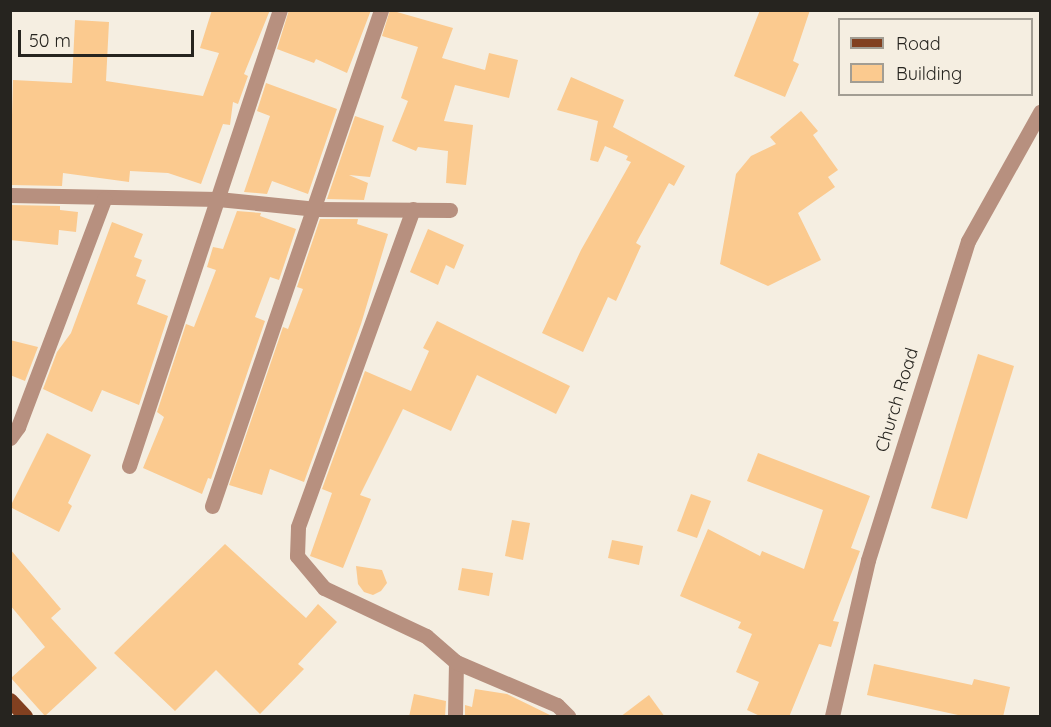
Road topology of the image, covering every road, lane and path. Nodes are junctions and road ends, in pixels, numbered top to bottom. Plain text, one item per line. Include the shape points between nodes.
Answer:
1 (280, 10) edge
2 (381, 10) edge
3 (1041, 112) edge
4 (10, 195) edge
5 (104, 199) junction
6 (218, 199) junction
7 (413, 208) junction
8 (316, 209) junction
9 (450, 210) dead end
10 (10, 438) edge
11 (129, 466) dead end
12 (212, 506) dead end
13 (456, 662) junction
14 (10, 700) edge
15 (25, 717) edge
16 (455, 717) edge
17 (568, 717) edge
18 (832, 717) edge

1 - 6 street
2 - 8 street
3 - 18 street, Church Road via 968,241 868,560
4 - 5 street
5 - 6 street
5 - 10 street via 18,427
6 - 8 street
6 - 11 street
7 - 8 street
7 - 9 street
7 - 13 street via 298,527 297,556 324,588 426,636
8 - 12 street
13 - 16 street
13 - 17 street via 557,705
14 - 15 main road

